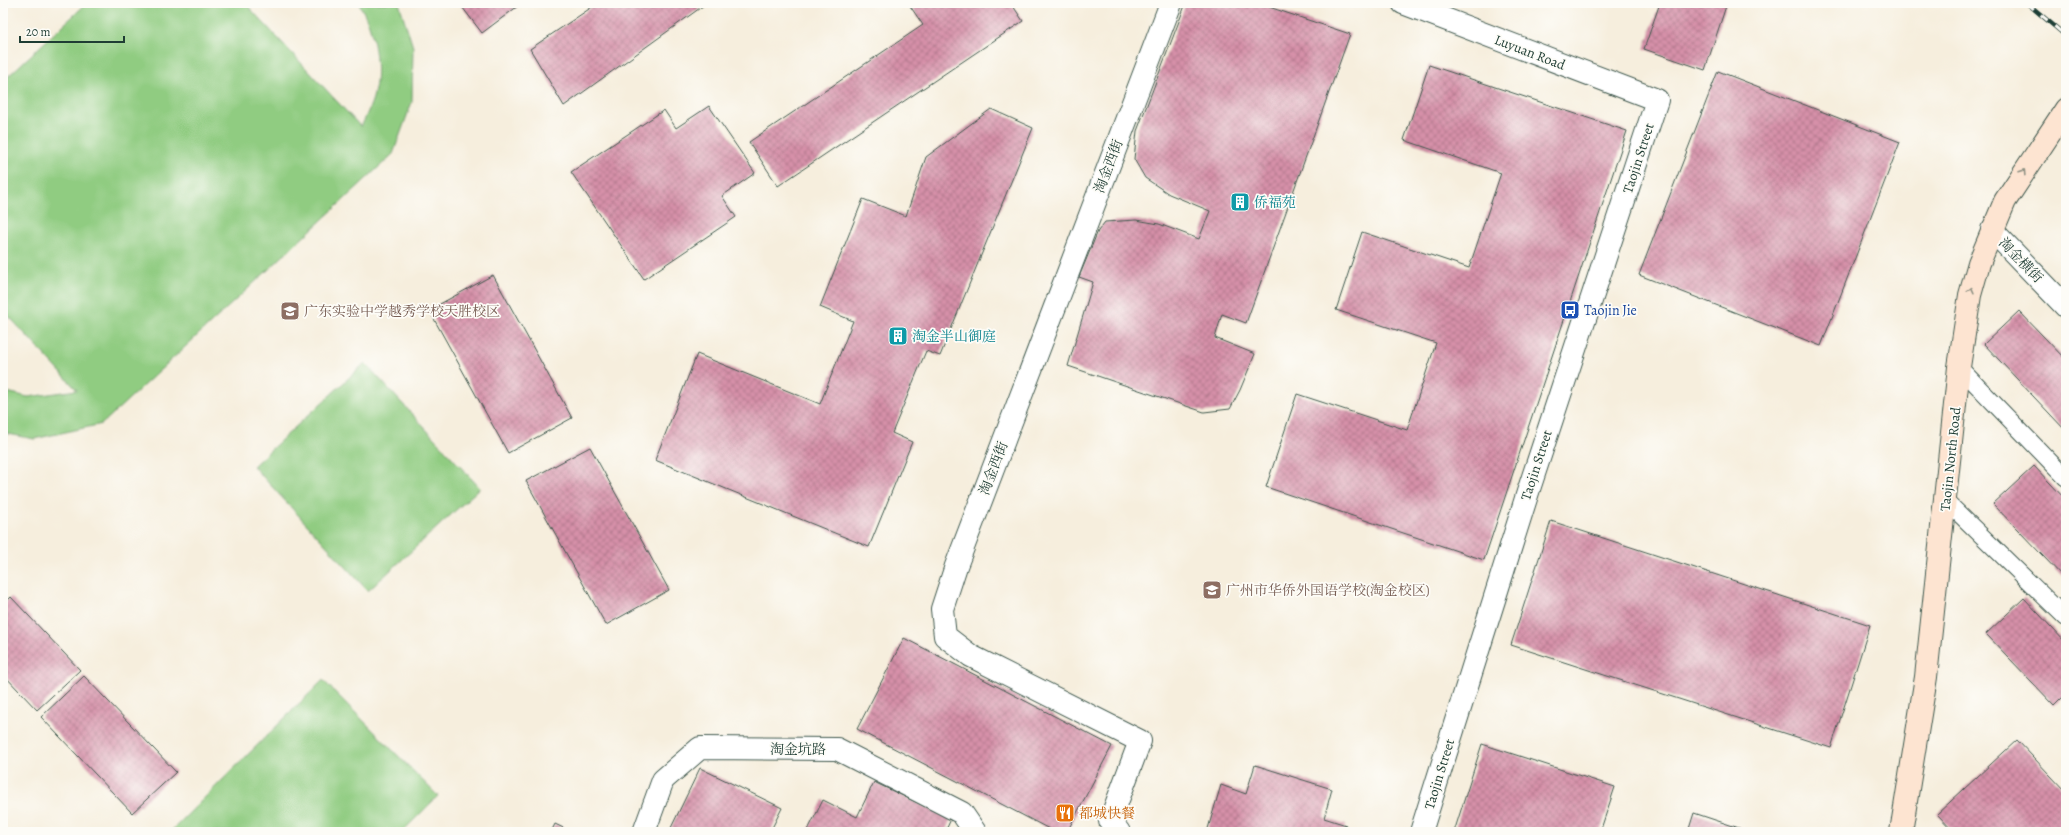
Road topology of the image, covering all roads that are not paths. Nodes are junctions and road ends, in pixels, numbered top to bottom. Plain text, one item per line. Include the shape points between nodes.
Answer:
1 (1171, 3) edge
2 (1403, 3) edge
3 (1657, 100) joint
4 (2066, 108) edge
5 (1992, 230) junction
6 (2066, 307) edge
7 (1959, 367) junction
8 (2066, 478) edge
9 (1946, 501) junction
10 (2066, 618) edge
11 (644, 832) edge
12 (975, 832) edge
13 (1119, 832) edge
14 (1421, 832) edge
15 (1900, 832) edge

1 - 13 street, 淘金西街 via 956,566 942,609 945,636 971,656 1140,741 1110,821
2 - 3 street, Luyuan Road
3 - 14 street, Taojin Street via 1528,492
5 -> 4 street, Taojin North Road via 2005,201
5 - 6 street, 淘金横街
7 -> 5 street, Taojin North Road via 1970,295
7 - 8 lane
7 - 9 street, Taojin North Road
9 - 10 lane
9 - 15 street, Taojin North Road via 1926,677
11 - 12 street, 淘金坑路 via 663,780 700,748 707,748 837,749 962,813

